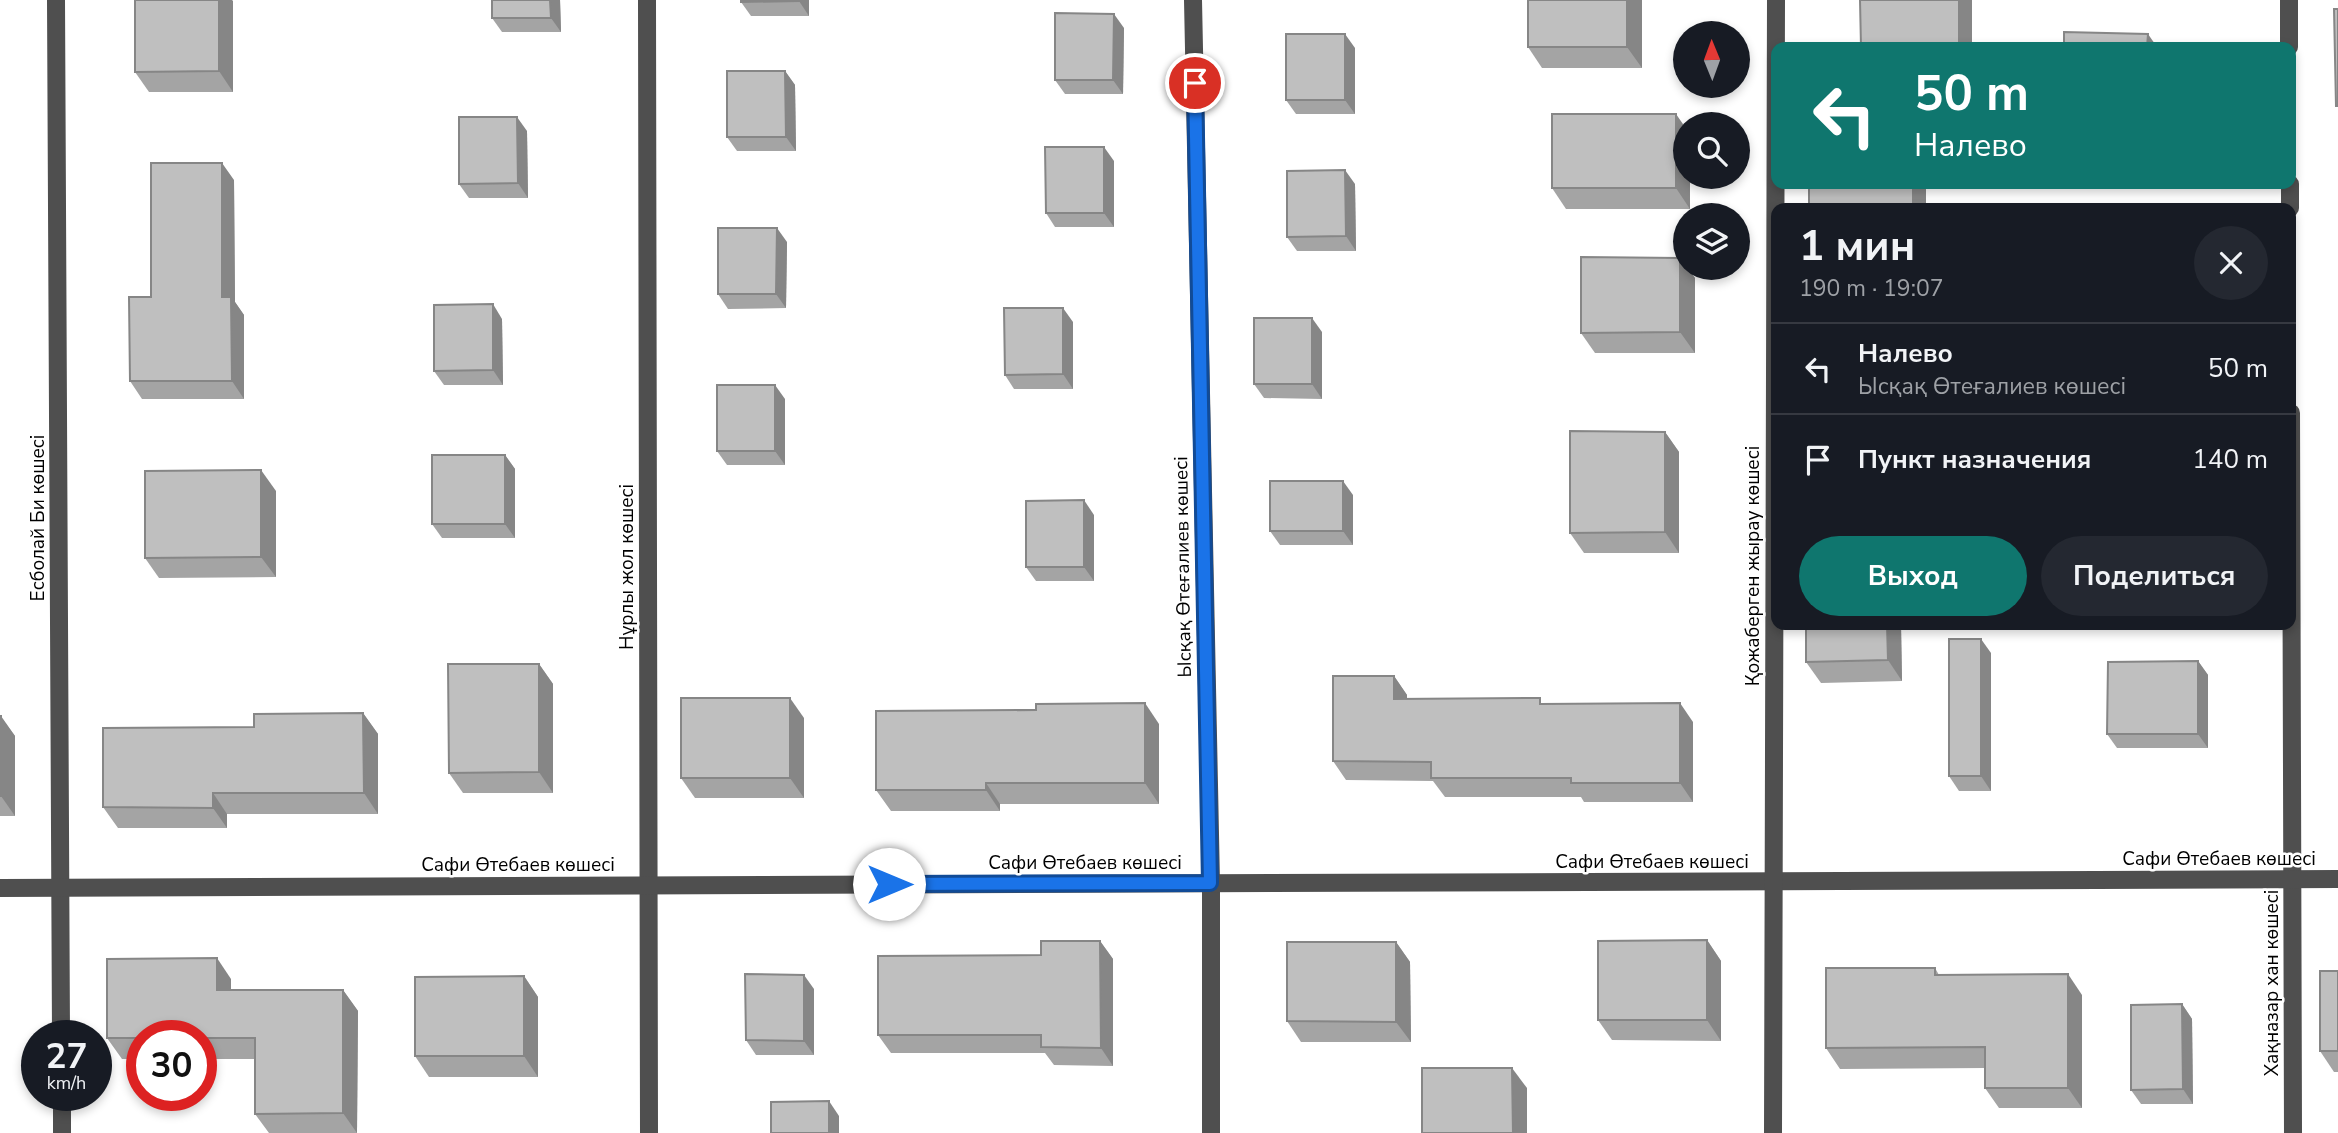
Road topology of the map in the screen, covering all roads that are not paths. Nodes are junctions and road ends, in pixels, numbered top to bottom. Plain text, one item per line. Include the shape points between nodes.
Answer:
1 (56, 0) edge
2 (646, 0) edge
3 (1193, 0) edge
4 (1776, 0) edge
5 (2289, 0) edge
6 (1776, 42) edge
7 (2290, 42) edge
8 (1775, 630) edge
9 (2291, 630) edge
10 (2292, 880) junction
11 (2338, 880) edge
12 (1210, 883) junction
13 (1774, 883) junction
14 (648, 886) junction
15 (0, 888) edge
16 (61, 888) junction
17 (61, 1020) edge
18 (62, 1111) edge
19 (62, 1133) edge
20 (649, 1133) edge
21 (1211, 1133) edge
22 (1773, 1133) edge
23 (2293, 1133) edge

1 - 16 street, Есболай Би көшесі
2 - 14 street, Нұрлы жол көшесі
3 - 12 street, Ысқақ Өтеғалиев көшесі
4 - 6 street, Қожаберген жырау көшесі
5 - 7 street
8 - 13 street, Қожаберген жырау көшесі
9 - 10 street, Хақназар хан көшесі
10 - 11 street, Сафи Өтебаев көшесі
10 - 13 street, Сафи Өтебаев көшесі
10 - 23 street, Хақназар хан көшесі
12 - 13 street, Сафи Өтебаев көшесі
12 - 14 street, Сафи Өтебаев көшесі
12 - 21 street, Ысқақ Өтеғалиев көшесі
13 - 22 street, Қожаберген жырау көшесі
14 - 16 street, Сафи Өтебаев көшесі
14 - 20 street, Нұрлы жол көшесі
15 - 16 street, Сафи Өтебаев көшесі
16 - 17 street, Есболай Би көшесі
18 - 19 street

